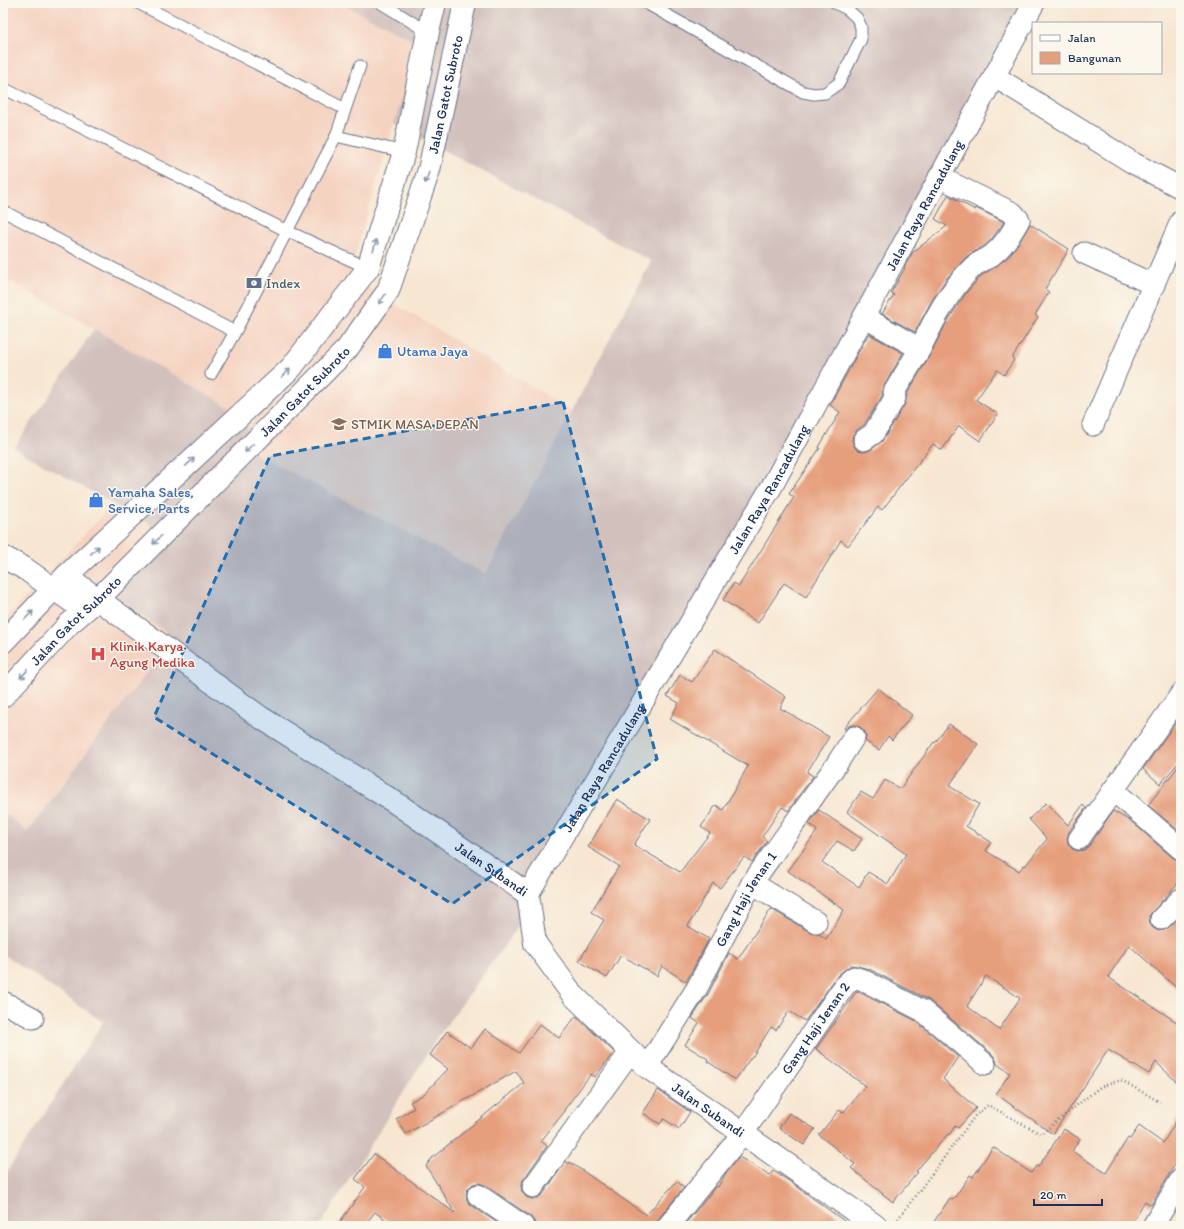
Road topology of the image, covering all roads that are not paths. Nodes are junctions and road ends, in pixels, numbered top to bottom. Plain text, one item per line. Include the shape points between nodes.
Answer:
1 (138, 3) edge
2 (381, 3) edge
3 (435, 3) edge
4 (465, 3) edge
5 (646, 3) edge
6 (835, 3) edge
7 (1034, 3) edge
8 (428, 32) junction
9 (360, 66) dead end
10 (994, 76) junction
11 (3, 88) edge
12 (345, 109) junction
13 (336, 136) junction
14 (404, 152) junction
15 (939, 177) junction
16 (1181, 188) edge
17 (3, 211) edge
18 (1181, 221) edge
19 (287, 231) junction
20 (1084, 253) dead end
21 (368, 268) junction
22 (1154, 285) junction
23 (864, 317) junction
24 (235, 332) junction
25 (920, 349) junction
26 (211, 374) dead end
27 (1092, 425) dead end
28 (864, 440) dead end
29 (3, 557) edge
30 (60, 582) junction
31 (90, 605) junction
32 (3, 642) edge
33 (1181, 694) edge
34 (3, 696) edge
35 (854, 737) dead end
36 (1113, 790) junction
37 (1079, 839) dead end
38 (1181, 848) edge
39 (752, 883) junction
40 (528, 894) junction
41 (1181, 899) edge
42 (1161, 919) dead end
43 (816, 922) dead end
44 (3, 1002) edge
45 (33, 1018) dead end
46 (630, 1052) junction
47 (985, 1064) dead end
48 (647, 1067) junction
49 (743, 1133) junction
50 (1181, 1179) edge
51 (533, 1187) dead end
52 (478, 1195) dead end
53 (863, 1222) edge
54 (523, 1226) edge
55 (668, 1226) edge
56 (1153, 1226) edge

1 - 12 lane
2 - 8 lane
3 - 8 main road, Jalan Gatot Subroto
4 -> 31 main road, Jalan Gatot Subroto via 429,170 388,291 347,349
5 - 6 lane via 803,92 814,94 825,93 839,83 861,39 861,27 857,18
7 - 10 street, Jalan Raya Rancadulang
8 - 14 main road, Jalan Gatot Subroto
9 - 12 lane
10 - 15 street, Jalan Raya Rancadulang
10 - 16 street via 1133,163
11 - 19 lane
12 - 13 lane
13 - 14 lane
13 - 19 lane
21 -> 14 main road, Jalan Gatot Subroto
15 - 23 street, Jalan Raya Rancadulang
15 - 25 street via 1013,213 1020,220 1005,244 974,266 956,286
17 - 24 lane
18 - 22 street
19 - 21 lane
19 - 24 lane
20 - 22 street
30 -> 21 main road, Jalan Gatot Subroto via 291,368
22 - 27 street
23 - 25 street
23 - 40 street, Jalan Raya Rancadulang via 772,486
24 - 26 lane
25 - 28 street via 894,392 896,398 873,434
29 - 30 main road, Jalan Subandi
30 - 31 main road, Jalan Subandi
32 -> 30 main road, Jalan Gatot Subroto
31 -> 34 main road, Jalan Gatot Subroto
31 - 40 main road, Jalan Subandi via 396,803
33 - 36 street
35 - 39 street, Gang Haji Jenan 1
36 - 37 street
36 - 38 street
39 - 43 street
39 - 48 street, Gang Haji Jenan 1 via 697,988
40 - 46 main road, Jalan Subandi via 535,943 574,994
41 - 42 street
44 - 45 street
46 - 48 main road, Jalan Subandi
46 - 51 street
47 - 49 street, Gang Haji Jenan 2 via 923,1012 854,977 838,995
48 - 49 main road, Jalan Subandi
49 - 53 main road, Jalan Subandi
49 - 55 street
50 - 56 street
52 - 54 street

